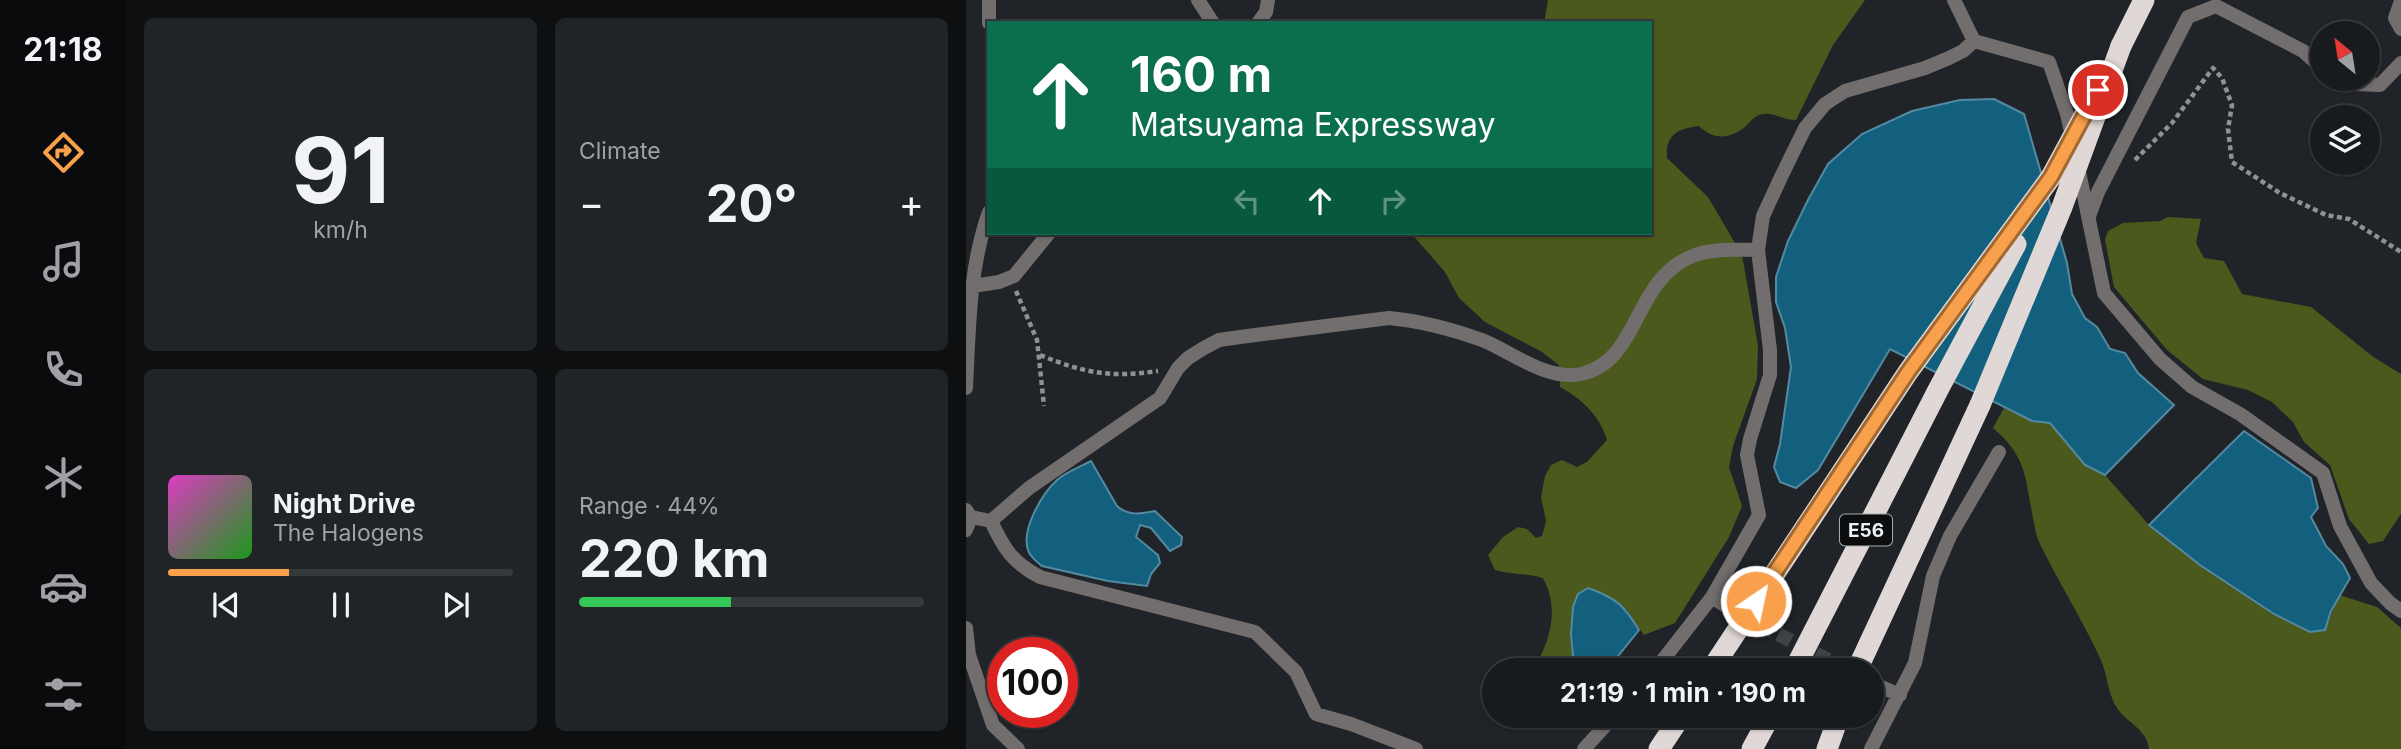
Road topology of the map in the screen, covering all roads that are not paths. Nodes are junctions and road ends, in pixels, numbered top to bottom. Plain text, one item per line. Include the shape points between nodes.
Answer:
1 (989, 0) edge
2 (1198, 0) edge
3 (1268, 0) edge
4 (1954, 0) edge
5 (2144, 0) edge
6 (2401, 1) edge
7 (989, 21) edge
8 (1212, 21) edge
9 (1259, 21) edge
10 (2401, 29) edge
11 (1974, 41) junction
12 (2121, 46) junction
13 (2310, 58) edge
14 (2401, 63) edge
15 (2380, 85) edge
16 (2051, 177) junction
17 (2088, 216) junction
18 (987, 217) edge
19 (1047, 235) edge
20 (1758, 250) junction
21 (973, 286) junction
22 (966, 388) edge
23 (1999, 452) dead end
24 (968, 519) edge
25 (991, 521) junction
26 (1712, 597) junction
27 (2401, 611) edge
28 (1736, 613) tunnel mouth
29 (966, 628) edge
30 (1664, 658) edge
31 (1719, 658) edge
32 (1800, 658) edge
33 (1874, 658) edge
34 (1884, 687) edge
35 (1900, 695) junction
36 (1604, 728) edge
37 (1673, 728) edge
38 (1763, 728) edge
39 (1835, 728) edge
40 (1018, 749) edge
41 (1416, 749) edge
42 (1584, 749) edge
43 (1659, 749) edge
44 (1752, 749) edge
45 (1827, 749) edge
46 (1871, 749) edge

1 - 7 street
2 - 8 street
3 - 9 street
4 - 11 street
5 - 12 highway, E56
6 - 10 street via 2395,18
11 - 17 street via 2049,62 2067,114
11 - 20 street via 1950,58 1846,90 1825,104 1805,128 1763,216
12 - 16 highway, E56, bridge
12 - 33 highway, bridge via 2062,208
13 - 17 street via 2216,6 2188,17
14 - 15 street
16 - 31 highway via 1908,372
16 - 32 highway, E56
17 - 27 street via 2104,293 2160,359 2192,387 2240,414 2323,473 2340,526 2371,583
18 - 21 street
19 - 21 street via 1014,276
20 - 25 street via 1715,250 1674,266 1648,294 1615,355 1602,367 1581,374 1541,369 1485,341 1415,320 1389,318 1219,340 1188,358 1160,398 1029,488
20 - 26 street via 1770,374 1747,455 1759,515
21 - 22 street
23 - 35 street via 1950,536 1933,576 1915,663
24 - 25 street
25 - 41 street via 1003,547 1020,567 1040,577 1255,632 1296,673 1316,714
26 - 28 street
26 - 30 street
29 - 40 street via 969,655 993,725
34 - 35 street
35 - 46 street
36 - 42 street
37 - 43 highway
38 - 44 highway
39 - 45 highway

